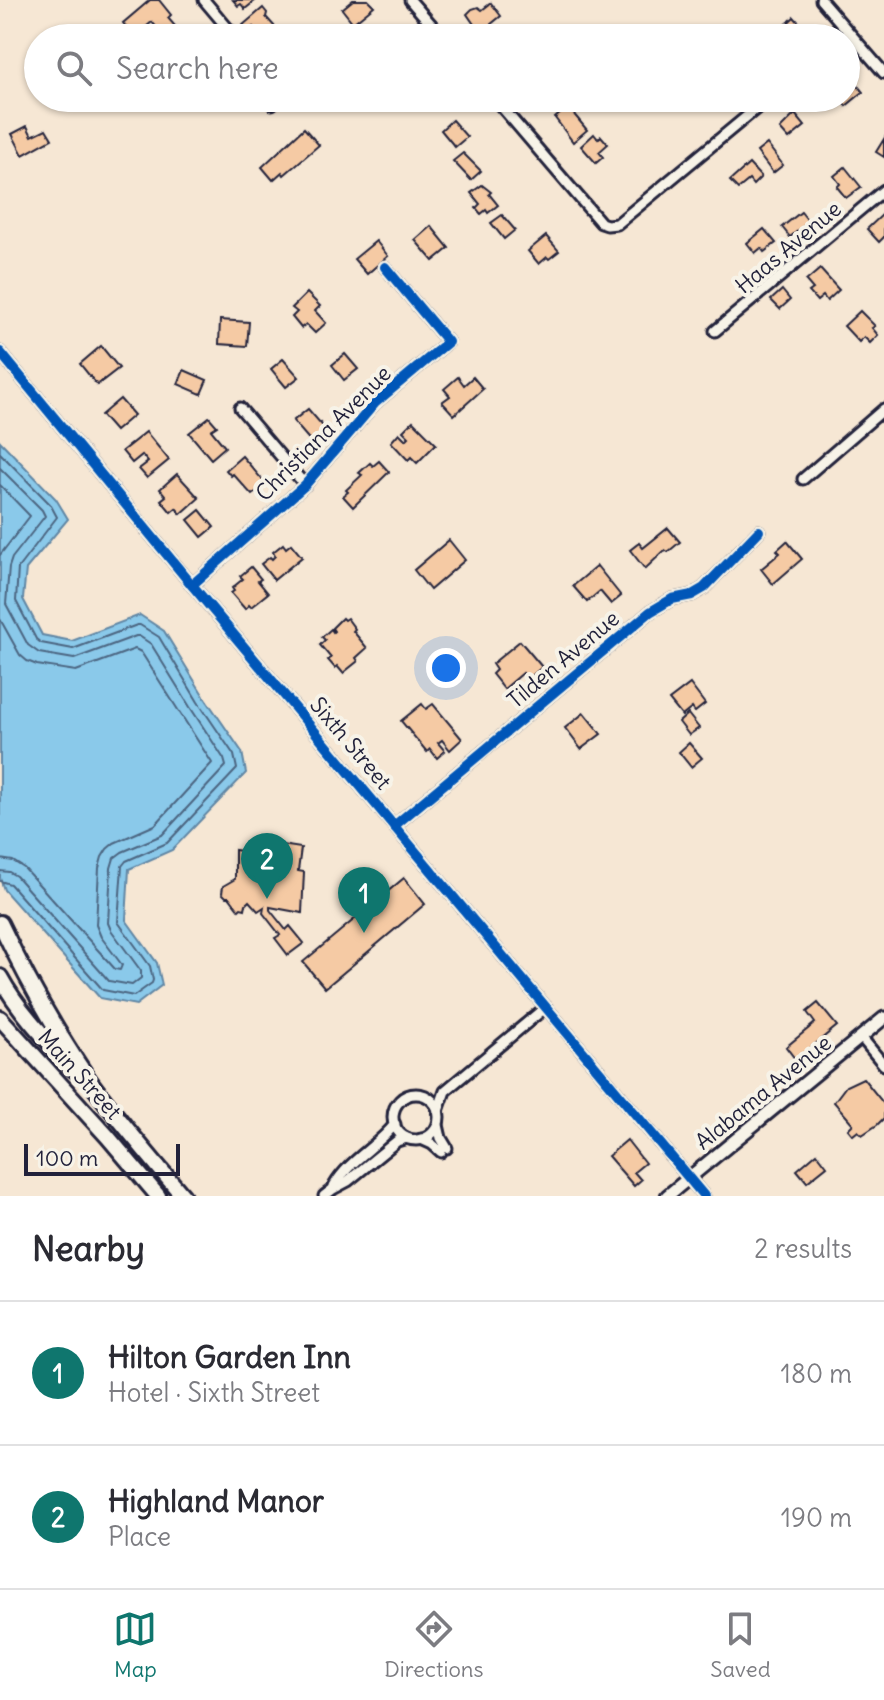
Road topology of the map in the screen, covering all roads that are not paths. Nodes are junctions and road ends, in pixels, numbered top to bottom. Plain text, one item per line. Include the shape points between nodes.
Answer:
1 (204, 0) edge
2 (410, 0) edge
3 (821, 0) edge
4 (224, 24) edge
5 (431, 24) edge
6 (838, 24) edge
7 (860, 49) edge
8 (884, 73) edge
9 (506, 112) edge
10 (752, 112) edge
11 (884, 190) edge
12 (385, 267) dead end
13 (715, 331) dead end
14 (0, 352) edge
15 (240, 408) dead end
16 (884, 409) edge
17 (803, 479) dead end
18 (305, 485) junction
19 (759, 531) dead end
20 (192, 585) junction
21 (394, 826) junction
22 (0, 923) edge
23 (0, 977) edge
24 (546, 1007) junction
25 (0, 1018) edge
26 (884, 1018) edge
27 (861, 1037) junction
28 (884, 1065) edge
29 (445, 1091) junction
30 (423, 1095) junction
31 (438, 1111) junction
32 (116, 1115) junction
33 (395, 1124) junction
34 (438, 1125) junction
35 (407, 1138) junction
36 (421, 1139) junction
37 (689, 1179) junction
38 (328, 1192) edge
39 (158, 1196) edge
40 (183, 1196) edge
41 (667, 1196) edge
42 (704, 1196) edge

1 - 4 street
2 - 5 street
3 - 6 street
7 - 8 street
9 - 10 street via 607,225 617,224
11 - 13 street, Haas Avenue
12 - 18 street, Christiana Avenue via 448,342 375,403
14 - 20 street, Sixth Street
15 - 18 street
16 - 17 street
18 - 20 street, Christiana Avenue
19 - 21 street, Tilden Avenue via 704,588 650,612
20 - 21 street, Sixth Street
21 - 24 street, Sixth Street
22 - 32 main road via 47,1014
23 - 32 main road via 42,1035
24 - 29 street
24 - 37 street, Sixth Street
25 - 39 main road, Main Street
26 - 27 street, Alabama Avenue
27 - 28 street
27 - 37 street, Alabama Avenue
29 - 30 street
29 - 31 street
30 - 31 street
30 - 33 street via 401,1099 394,1111
31 - 34 street
32 - 40 main road, Main Street
33 - 35 street
33 - 38 street
34 - 36 street
34 - 36 street via 444,1150
35 - 36 street
35 - 38 street
37 - 41 street, Alabama Avenue
37 - 42 street, Sixth Street

